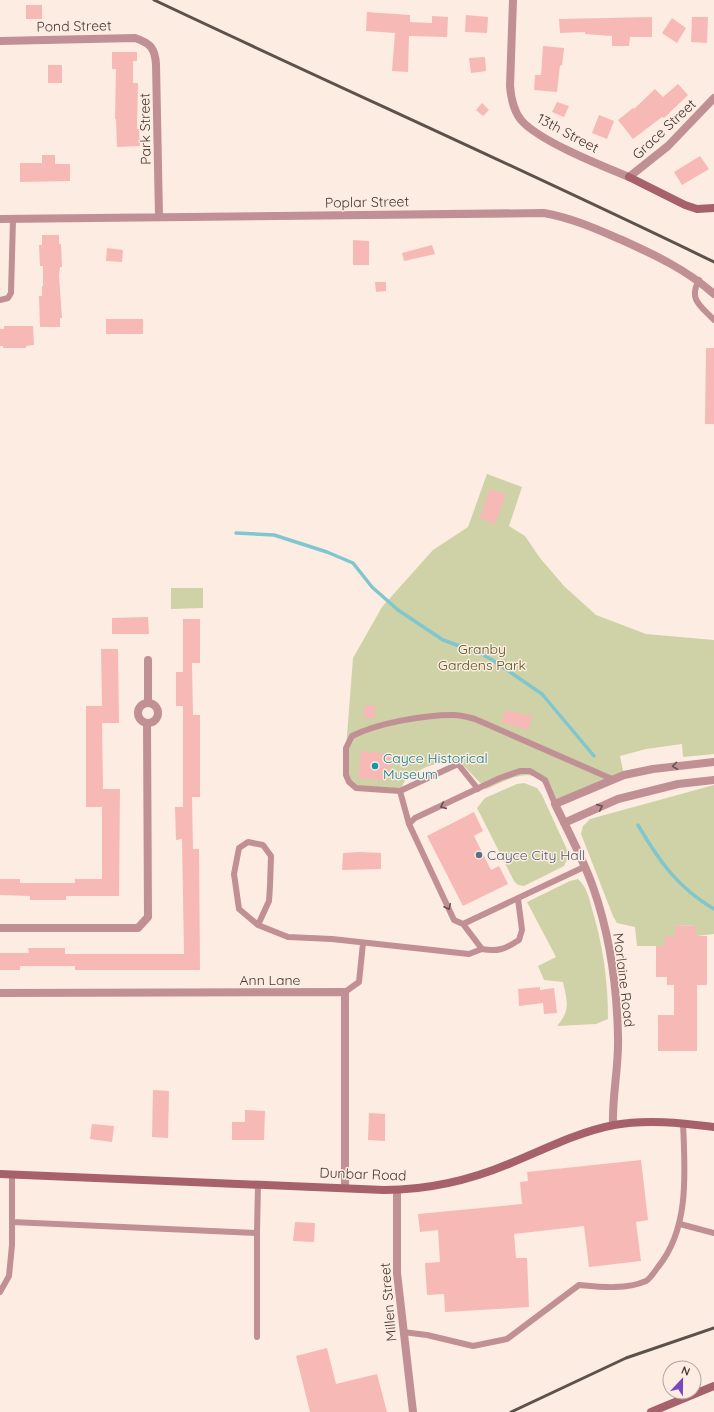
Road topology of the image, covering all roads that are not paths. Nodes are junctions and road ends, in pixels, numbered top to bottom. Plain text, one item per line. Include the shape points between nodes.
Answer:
1 (513, 0) edge
2 (0, 41) edge
3 (148, 43) joint
4 (714, 98) edge
5 (630, 177) junction
6 (714, 208) edge
7 (159, 217) junction
8 (0, 219) edge
9 (13, 219) junction
10 (698, 280) junction
11 (714, 294) edge
12 (0, 300) edge
13 (714, 320) edge
14 (148, 660) dead end
15 (148, 703) junction
16 (147, 722) junction
17 (714, 762) edge
18 (612, 779) junction
19 (714, 780) edge
20 (478, 789) junction
21 (400, 791) junction
22 (555, 804) junction
23 (564, 823) junction
24 (409, 824) junction
25 (584, 867) junction
26 (518, 899) junction
27 (463, 924) junction
28 (258, 925) junction
29 (0, 928) edge
30 (363, 943) junction
31 (482, 949) junction
32 (345, 992) junction
33 (0, 993) edge
34 (684, 1123) junction
35 (613, 1125) junction
36 (714, 1126) edge
37 (0, 1174) edge
38 (12, 1174) junction
39 (258, 1184) junction
40 (345, 1187) junction
41 (397, 1190) junction
42 (12, 1222) junction
43 (680, 1224) junction
44 (714, 1232) edge
45 (257, 1233) junction
46 (0, 1292) edge
47 (403, 1332) junction
48 (257, 1337) dead end
49 (714, 1386) edge
50 (413, 1412) edge
51 (653, 1412) edge

1 - 5 street, 13th Street via 510,86 514,108 520,119 539,136
2 - 3 street, Pond Street via 135,38
3 - 7 street, Park Street via 156,52
4 - 5 street, Grace Street via 668,146
5 - 6 street via 685,205
7 - 9 street, Poplar Street
7 - 10 street, Poplar Street via 544,213 583,223 669,261
8 - 9 street, Poplar Street
9 - 12 lane via 11,293 8,298
10 - 11 street, Poplar Street
10 - 13 lane via 693,290 694,299
14 - 15 street
15 - 16 street via 142,705 139,714 141,720
15 - 16 street via 157,708 158,714 154,721
16 - 29 street via 148,918 138,928
17 -> 18 street via 653,769
18 - 21 lane via 475,719 454,715 420,718 377,727 352,736 346,748 346,775 349,782 356,788
18 - 22 street
23 -> 19 street via 618,799 678,784
20 - 21 lane via 458,764
20 - 22 lane via 520,771 530,771 545,780
20 -> 24 lane via 415,818
21 - 24 lane
22 - 23 street, Morlaine Road
23 - 25 street, Morlaine Road
24 -> 27 lane via 454,920
25 - 26 lane
25 - 35 street, Morlaine Road via 600,909 614,979 618,1038
26 - 27 lane
26 - 31 lane via 522,930 519,940 495,952
27 - 31 lane
28 - 28 lane via 239,909 235,891 234,874 239,848 248,842 263,845 271,856 268,900
28 - 30 lane via 288,937
30 - 31 lane via 469,954
30 - 32 lane via 358,982
32 - 33 street, Ann Lane
32 - 40 street
34 - 35 street, Dunbar Road via 641,1122
34 - 36 street, Dunbar Road
34 - 43 lane
35 - 41 street, Dunbar Road via 570,1138 487,1173 425,1188
37 - 38 street, Dunbar Road
38 - 39 street, Dunbar Road
38 - 42 lane
39 - 40 street, Dunbar Road
39 - 45 lane
40 - 41 street, Dunbar Road
41 - 47 street, Millen Street via 397,1273
42 - 45 lane
42 - 46 lane via 9,1276
43 - 44 lane
43 - 47 lane via 668,1256 647,1281 611,1288 579,1286 507,1339 473,1346
45 - 48 lane
47 - 50 street, Millen Street
49 - 51 street

